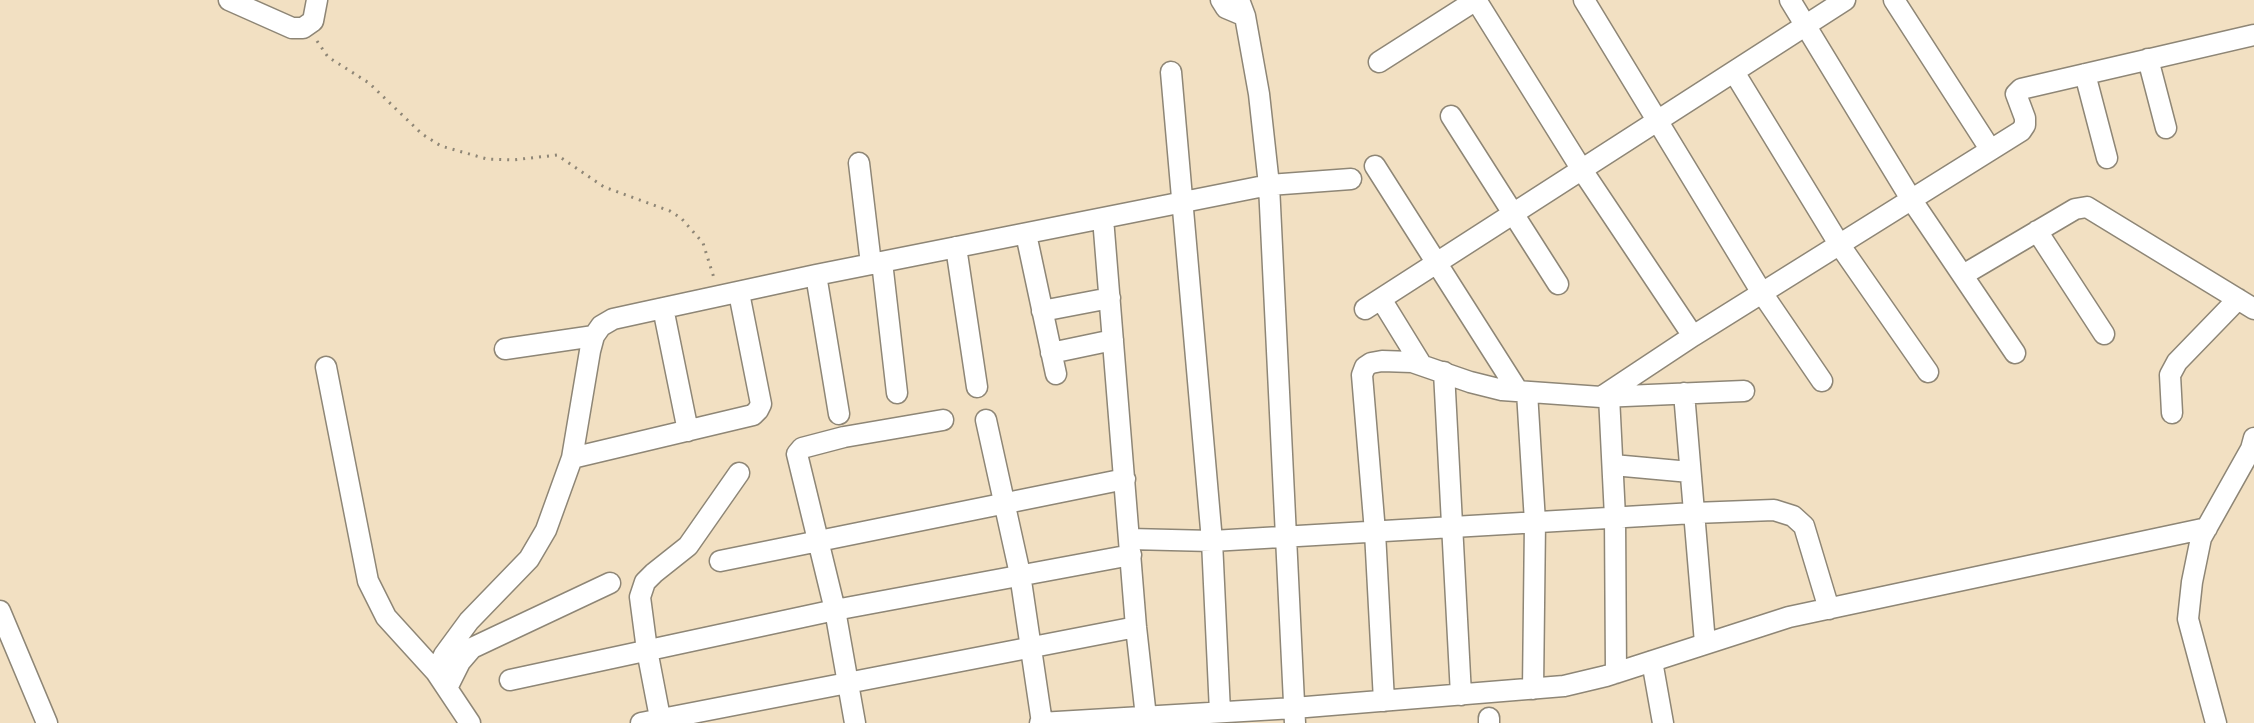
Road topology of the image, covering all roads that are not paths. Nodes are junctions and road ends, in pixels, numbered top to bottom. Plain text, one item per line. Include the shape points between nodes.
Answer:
1 (229, 0) edge
2 (317, 0) edge
3 (1221, 0) edge
4 (1476, 0) edge
5 (1584, 0) edge
6 (1790, 0) edge
7 (1845, 0) edge
8 (1894, 0) edge
9 (1242, 8) edge
10 (1805, 26) junction
11 (2254, 35) edge
12 (2148, 59) junction
13 (1379, 62) dead end
14 (1171, 72) dead end
15 (1734, 72) junction
16 (2085, 74) junction
17 (1451, 116) dead end
18 (1659, 120) junction
19 (2166, 128) dead end
20 (1990, 149) junction
21 (2107, 158) dead end
22 (859, 163) dead end
23 (1375, 166) dead end
24 (1582, 170) junction
25 (1351, 179) dead end
26 (1269, 185) junction
27 (1911, 199) junction
28 (1184, 203) junction
29 (1513, 214) junction
30 (1103, 218) junction
31 (2037, 231) junction
32 (1026, 234) junction
33 (1839, 244) junction
34 (956, 247) junction
35 (877, 263) junction
36 (1437, 263) junction
37 (816, 275) junction
38 (1963, 275) junction
39 (1558, 284) dead end
40 (1762, 293) junction
41 (729, 295) junction
42 (1110, 298) junction
43 (2246, 304) edge
44 (663, 308) junction
45 (1042, 311) junction
46 (2104, 334) dead end
47 (594, 336) junction
48 (1693, 336) junction
49 (1113, 340) junction
50 (505, 349) dead end
51 (1051, 353) junction
52 (2015, 353) dead end
53 (1421, 364) junction
54 (326, 367) dead end
55 (1444, 372) junction
56 (1928, 372) dead end
57 (1056, 374) dead end
58 (1822, 381) dead end
59 (977, 387) dead end
60 (1523, 391) junction
61 (1744, 391) dead end
62 (897, 393) dead end
63 (1684, 393) junction
64 (1605, 397) junction
65 (2172, 413) dead end
66 (839, 414) dead end
67 (943, 420) dead end
68 (986, 420) dead end
69 (688, 431) junction
70 (2254, 438) edge
71 (572, 458) junction
72 (1613, 465) junction
73 (1690, 472) junction
74 (739, 473) dead end
75 (1125, 479) junction
76 (1004, 503) junction
77 (1694, 513) junction
78 (1615, 517) junction
79 (1535, 522) junction
80 (1452, 527) junction
81 (2207, 528) junction
82 (1375, 532) junction
83 (1285, 537) junction
84 (819, 541) junction
85 (1212, 541) junction
86 (1131, 547) junction
87 (720, 561) dead end
88 (1020, 574) junction
89 (610, 583) dead end
90 (1829, 609) junction
91 (835, 610) junction
92 (0, 611) edge
93 (1136, 627) junction
94 (1705, 643) junction
95 (1033, 648) junction
96 (647, 650) junction
97 (1652, 661) junction
98 (1616, 673) junction
99 (442, 680) junction
100 (510, 680) dead end
101 (848, 682) junction
102 (1533, 689) junction
103 (1461, 695) junction
104 (1384, 701) junction
105 (1220, 712) junction
106 (1294, 716) edge
107 (1146, 717) junction
108 (1171, 719) edge
109 (654, 722) edge
110 (47, 723) edge
111 (470, 723) edge
112 (855, 723) edge
113 (1041, 723) edge
114 (1663, 723) edge
115 (2216, 723) edge

1 - 2 street via 292,28 313,21
3 - 9 street via 1226,8
4 - 13 street
4 - 24 street
5 - 18 street
6 - 10 street
7 - 10 street
8 - 20 street
9 - 26 street
10 - 15 street
10 - 27 street
11 - 12 street
12 - 16 street
12 - 19 street
14 - 28 street
15 - 18 street
15 - 33 street
16 - 20 street via 2021,89 2016,94 2025,125
16 - 21 street
17 - 29 street
18 - 24 street
18 - 40 street
20 - 27 street
22 - 35 street
23 - 36 street
24 - 29 street
24 - 48 street
25 - 26 street
26 - 28 street
26 - 83 street
27 - 33 street
27 - 38 street
28 - 30 street
28 - 85 street
29 - 36 street
29 - 39 street
30 - 32 street
30 - 42 street
31 - 38 street
31 - 43 street via 2087,207
31 - 46 street
32 - 34 street
32 - 45 street
33 - 40 street
33 - 56 street
34 - 35 street
34 - 59 street
35 - 37 street
35 - 62 street
36 - 53 street via 1373,304
36 - 60 street
37 - 41 street
37 - 66 street
38 - 52 street
40 - 48 street
40 - 58 street
41 - 44 street
41 - 69 street via 761,404 753,415
42 - 45 street
42 - 49 street
43 - 65 street via 2177,362 2170,375
44 - 47 street via 613,319
44 - 69 street
45 - 51 street
47 - 50 street
47 - 71 street
48 - 64 street
49 - 51 street
49 - 75 street
51 - 57 street
53 - 55 street
53 - 82 street via 1371,363 1362,375
54 - 99 street via 368,581 386,617
55 - 60 street
55 - 80 street
60 - 64 street
60 - 79 street
61 - 63 street
63 - 64 street
63 - 73 street
64 - 72 street
67 - 84 street via 799,450
68 - 76 street
69 - 71 street
70 - 81 street
71 - 99 street via 538,546 444,655
72 - 73 street
72 - 78 street
73 - 77 street
74 - 96 street via 682,553 645,582 640,597
75 - 76 street
75 - 86 street
76 - 84 street
76 - 88 street
77 - 78 street
77 - 90 street via 1774,510 1793,516 1804,526
77 - 94 street
78 - 79 street
78 - 98 street
79 - 80 street
79 - 102 street
80 - 82 street
80 - 103 street
81 - 90 street
81 - 115 street via 2188,619
82 - 83 street
82 - 104 street
83 - 85 street
83 - 106 street
84 - 87 street
84 - 91 street
85 - 86 street
85 - 105 street
86 - 88 street
86 - 93 street
88 - 91 street
88 - 95 street
89 - 99 street via 472,648
90 - 94 street
91 - 96 street
91 - 101 street
92 - 110 street
93 - 95 street
93 - 107 street
94 - 97 street
95 - 101 street
95 - 113 street
96 - 100 street
96 - 109 street
97 - 98 street
97 - 114 street
98 - 102 street
99 - 111 street
101 - 109 street
101 - 112 street
102 - 103 street
103 - 104 street
104 - 106 street
105 - 106 street
105 - 108 street
107 - 108 street
107 - 113 street

